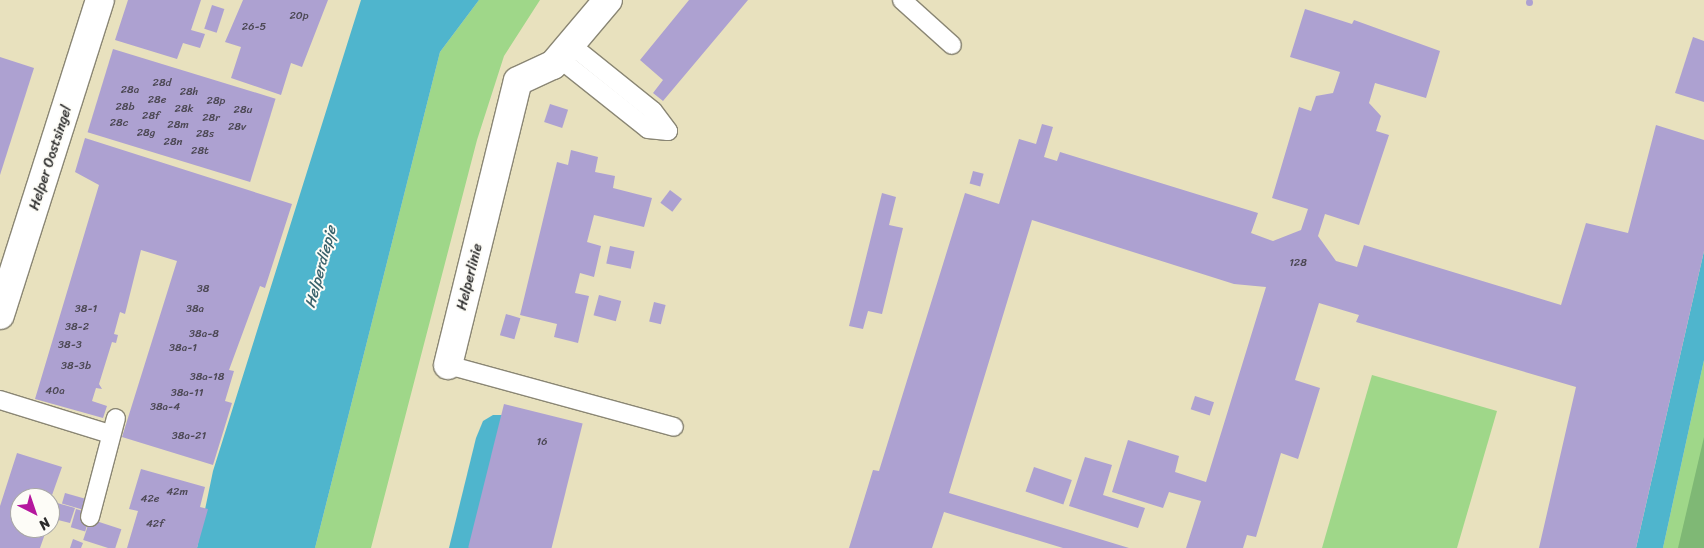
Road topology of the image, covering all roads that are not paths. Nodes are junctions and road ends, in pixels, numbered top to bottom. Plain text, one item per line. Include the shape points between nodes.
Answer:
1 (100, 0) edge
2 (608, 0) edge
3 (902, 0) edge
4 (952, 45) dead end
5 (566, 52) junction
6 (7, 269) edge
7 (0, 315) edge
8 (448, 365) joint
9 (0, 400) edge
10 (674, 427) dead end
11 (90, 518) dead end

1 - 6 street, Helper Oostsingel
2 - 5 street, Helperlinie
3 - 4 lane
5 - 5 lane via 648,129 668,131 653,111
5 - 8 street, Helperlinie via 518,81
6 - 7 street, Helper Oostsingel
8 - 10 lane, Helperlinie
9 - 11 lane via 113,426

